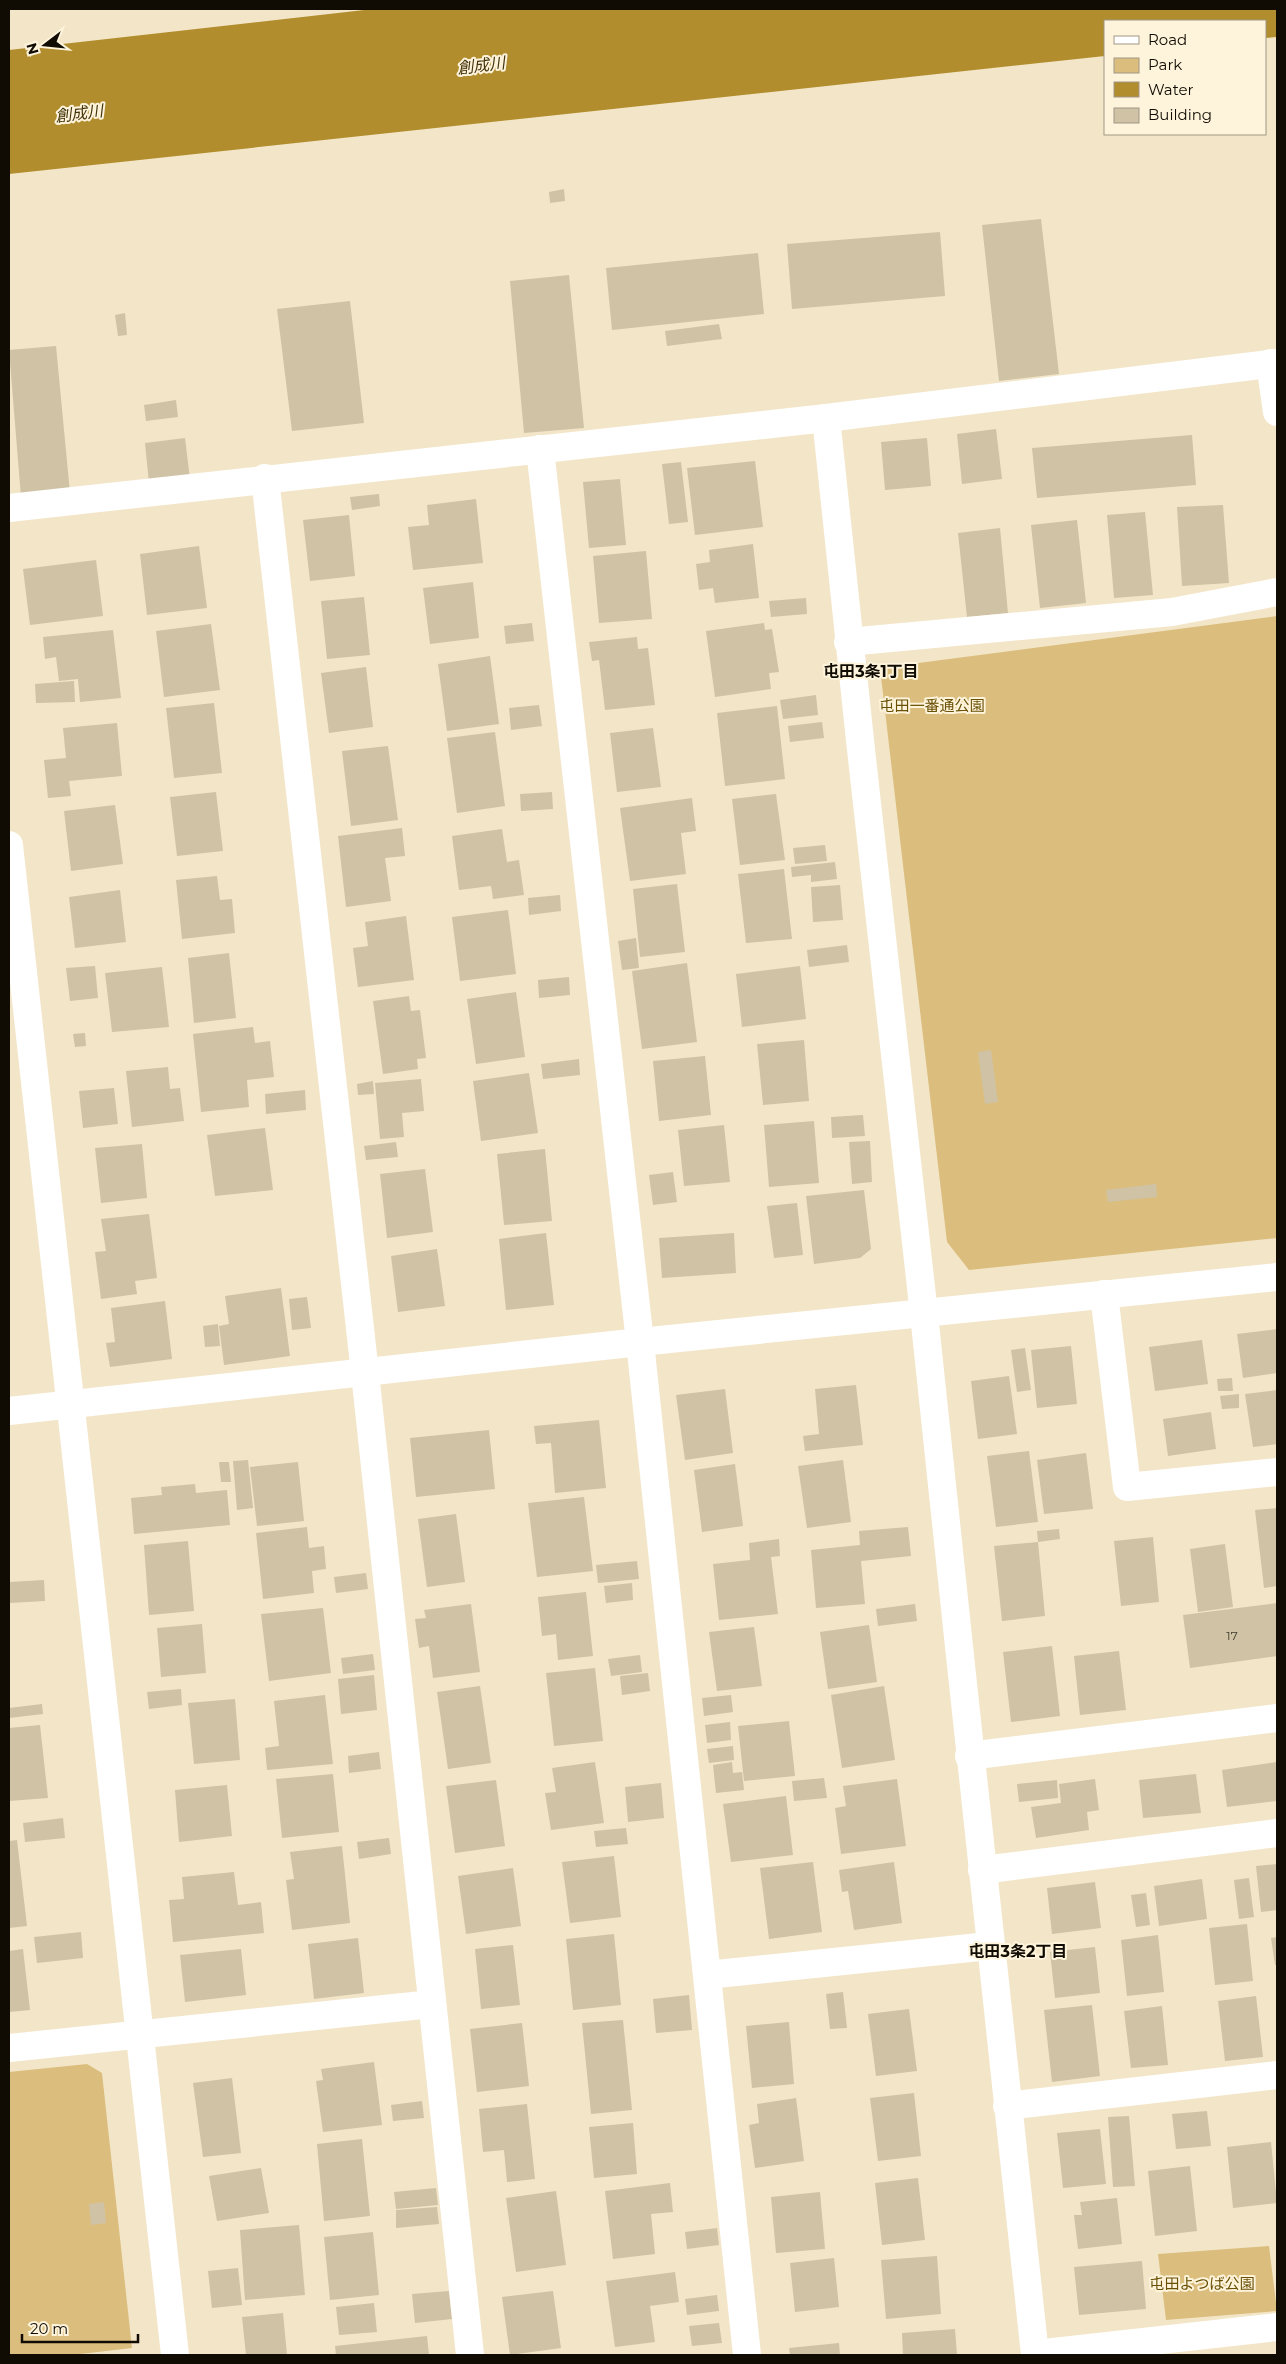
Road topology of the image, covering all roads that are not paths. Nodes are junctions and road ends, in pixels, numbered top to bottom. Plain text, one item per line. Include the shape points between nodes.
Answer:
1 (1274, 363) edge
2 (1277, 412) edge
3 (826, 418) junction
4 (540, 449) junction
5 (265, 478) junction
6 (9, 508) edge
7 (1277, 592) edge
8 (848, 642) junction
9 (9, 845) edge
10 (1277, 1277) edge
11 (1104, 1294) junction
12 (924, 1314) junction
13 (640, 1342) junction
14 (365, 1372) junction
15 (70, 1404) junction
16 (9, 1410) edge
17 (1277, 1472) edge
18 (1277, 1718) edge
19 (970, 1756) junction
20 (1277, 1833) edge
21 (982, 1870) junction
22 (989, 1946) junction
23 (707, 1975) junction
24 (432, 2004) junction
25 (139, 2034) junction
26 (9, 2048) edge
27 (1277, 2075) edge
28 (1007, 2106) junction
29 (1277, 2327) edge
30 (175, 2355) edge
31 (470, 2355) edge
32 (747, 2355) edge
33 (1035, 2355) edge

1 - 2 street
1 - 3 street
3 - 4 street
3 - 8 street
4 - 5 street
4 - 13 street
5 - 6 street
5 - 14 street
7 - 8 street via 1172,612
8 - 12 street
9 - 15 street
10 - 11 street
11 - 12 street
11 - 17 street via 1127,1487
12 - 13 street
12 - 19 street
13 - 14 street
13 - 23 street
14 - 15 street
14 - 24 street
15 - 16 street
15 - 25 street
18 - 19 street
19 - 21 street
20 - 21 street
21 - 22 street
22 - 23 street
22 - 28 street
23 - 32 street
24 - 25 street
24 - 31 street
25 - 26 street
25 - 30 street
27 - 28 street
28 - 33 street
29 - 33 street

